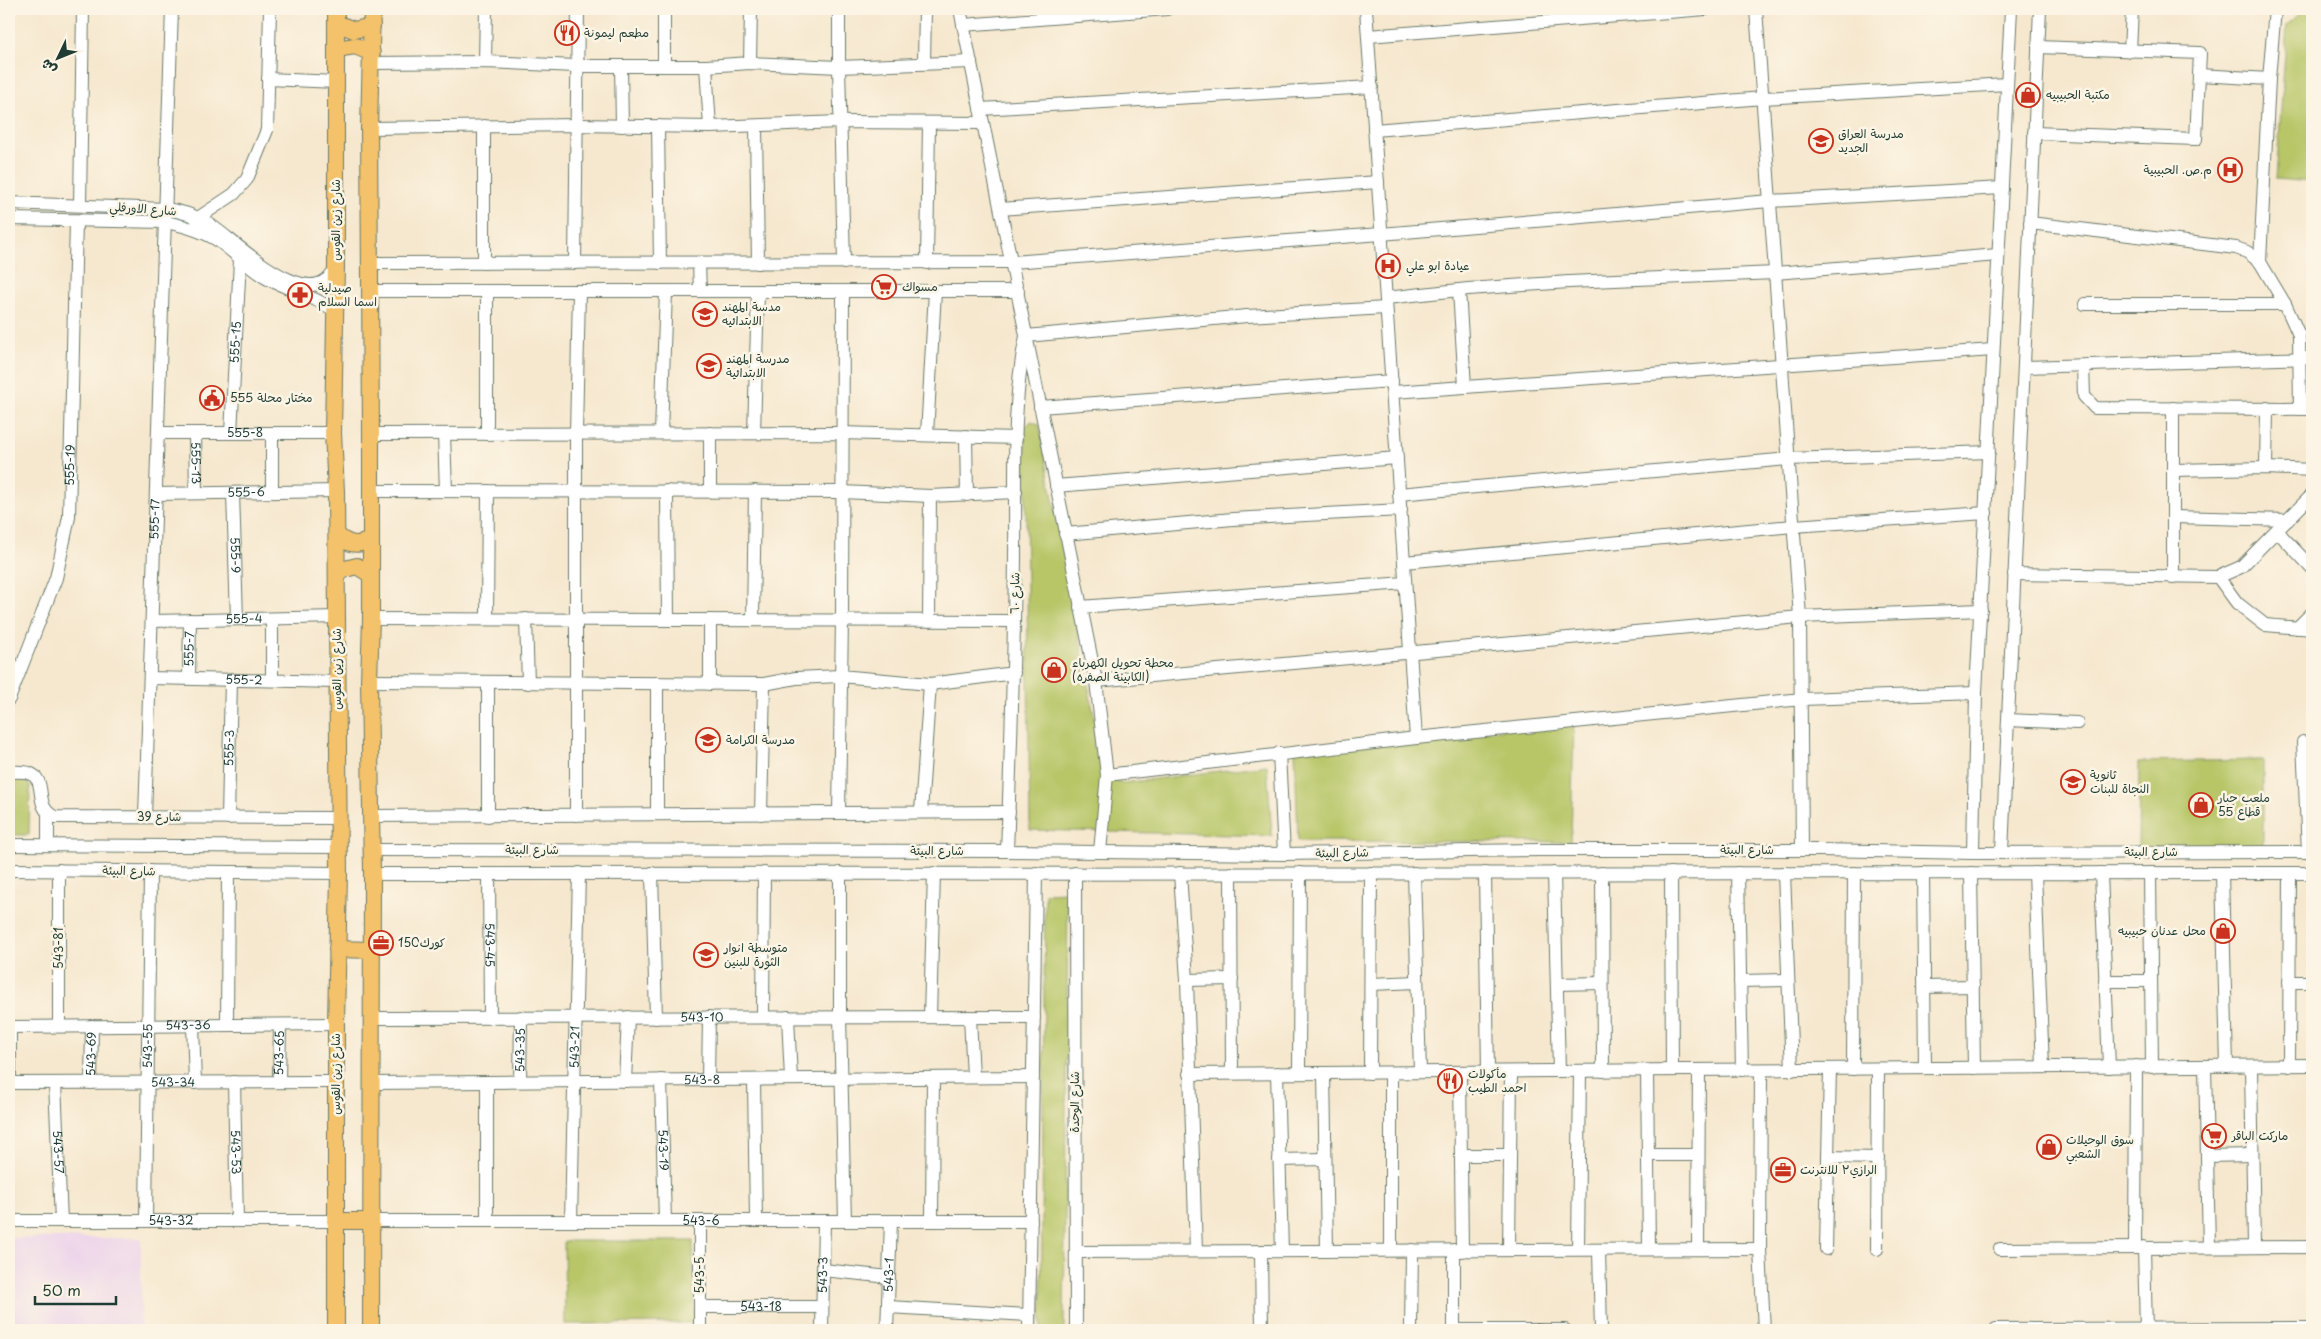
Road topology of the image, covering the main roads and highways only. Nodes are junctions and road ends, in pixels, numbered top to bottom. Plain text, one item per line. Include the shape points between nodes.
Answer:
1 (372, 9) edge
2 (336, 16) edge
3 (372, 26) junction
4 (336, 49) junction
5 (372, 58) junction
6 (337, 535) junction
7 (371, 539) junction
8 (337, 575) junction
9 (371, 575) junction
10 (337, 950) junction
11 (371, 950) junction
12 (335, 1221) junction
13 (371, 1221) junction
14 (336, 1330) edge
15 (371, 1330) edge

1 - 3 main road
2 - 3 main road via 354,30
2 - 4 main road, شارع زين القوس
3 - 5 main road
4 - 5 main road via 355,46
4 - 6 main road, شارع زين القوس via 333,433
5 - 7 main road via 369,128
6 - 7 main road via 348,544 363,545
6 - 8 main road, شارع زين القوس
7 - 9 main road
8 - 9 main road via 357,566
8 - 10 main road, شارع زين القوس
9 - 11 main road
10 - 11 main road
10 - 12 main road, شارع زين القوس
11 - 13 main road
12 - 13 main road
12 - 14 main road, شارع زين القوس
13 - 15 main road

